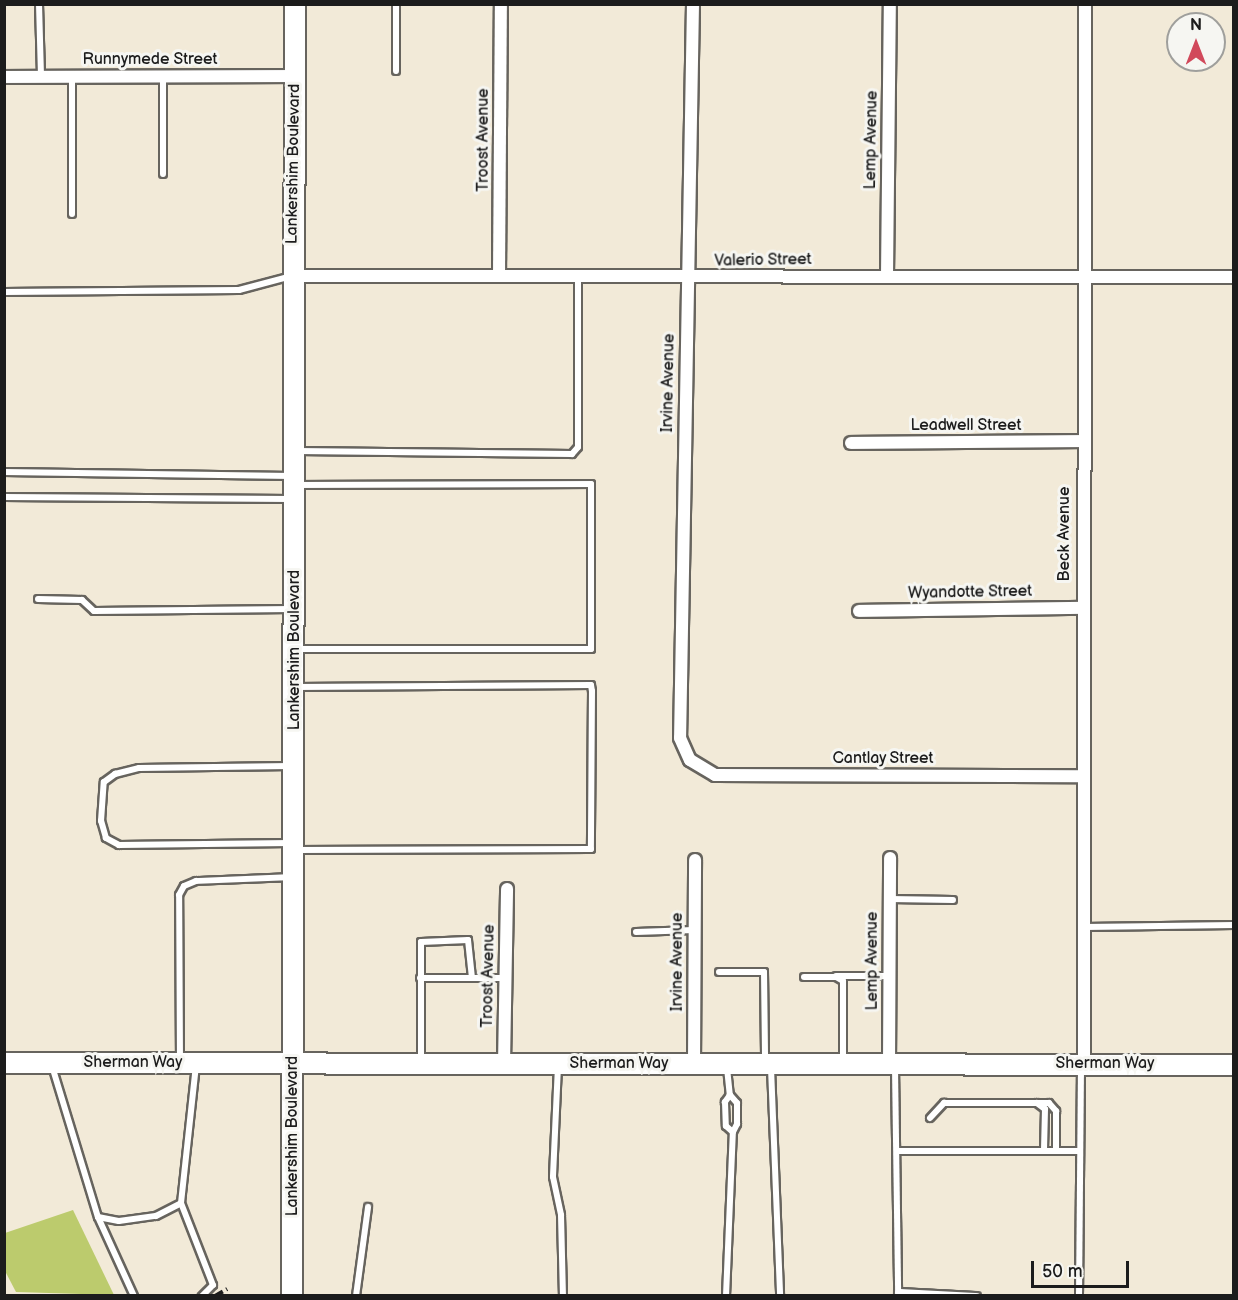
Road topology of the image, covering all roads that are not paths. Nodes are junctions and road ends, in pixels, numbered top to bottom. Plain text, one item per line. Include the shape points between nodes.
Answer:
1 (39, 4) edge
2 (295, 4) edge
3 (396, 4) edge
4 (501, 4) edge
5 (693, 4) edge
6 (890, 4) edge
7 (1085, 4) edge
8 (396, 71) dead end
9 (295, 76) junction
10 (4, 77) edge
11 (41, 77) junction
12 (72, 77) junction
13 (162, 77) junction
14 (163, 174) dead end
15 (72, 214) dead end
16 (499, 275) junction
17 (293, 276) junction
18 (887, 276) junction
19 (1233, 277) edge
20 (1083, 278) junction
21 (578, 279) junction
22 (687, 279) junction
23 (4, 292) edge
24 (1082, 441) junction
25 (851, 443) dead end
26 (296, 451) junction
27 (4, 472) edge
28 (296, 487) junction
29 (4, 497) edge
30 (38, 599) dead end
31 (1081, 608) junction
32 (295, 610) junction
33 (859, 611) dead end
34 (295, 649) junction
35 (295, 687) junction
36 (690, 760) joint
37 (294, 766) junction
38 (1081, 776) junction
39 (294, 847) junction
40 (890, 858) dead end
41 (695, 860) dead end
42 (294, 877) junction
43 (507, 890) dead end
44 (890, 899) junction
45 (953, 900) dead end
46 (1233, 925) edge
47 (1084, 927) junction
48 (694, 930) junction
49 (636, 932) dead end
50 (719, 972) dead end
51 (472, 976) junction
52 (804, 976) dead end
53 (836, 976) junction
54 (890, 976) junction
55 (420, 978) junction
56 (506, 978) junction
57 (4, 1063) edge
58 (51, 1063) junction
59 (188, 1063) junction
60 (293, 1063) junction
61 (421, 1063) junction
62 (504, 1064) junction
63 (558, 1064) junction
64 (694, 1064) junction
65 (727, 1064) junction
66 (768, 1064) junction
67 (843, 1064) junction
68 (892, 1064) junction
69 (1082, 1064) junction
70 (1233, 1065) edge
71 (730, 1095) junction
72 (1034, 1102) junction
73 (930, 1118) dead end
74 (733, 1132) junction
75 (1056, 1150) junction
76 (1080, 1150) junction
77 (897, 1151) junction
78 (1044, 1151) junction
79 (181, 1203) junction
80 (368, 1207) dead end
81 (98, 1217) junction
82 (898, 1294) edge
83 (134, 1296) edge
84 (202, 1296) edge
85 (292, 1296) edge
86 (356, 1296) edge
87 (563, 1296) edge
88 (726, 1296) edge
89 (780, 1296) edge
90 (977, 1296) edge
91 (1079, 1296) edge

1 - 11 lane
2 - 9 main road, Lankershim Boulevard
3 - 8 lane
4 - 16 street, Troost Avenue
5 - 22 street, Irvine Avenue
6 - 18 street, Lemp Avenue
7 - 20 street, Beck Avenue
9 - 13 street, Runnymede Street
9 - 17 main road, Lankershim Boulevard
10 - 11 street, Runnymede Street
11 - 12 street, Runnymede Street
12 - 13 street, Runnymede Street
12 - 15 lane
13 - 14 lane
16 - 17 street, Valerio Street
16 - 21 street, Valerio Street
17 - 23 lane via 239,290
17 - 26 main road, Lankershim Boulevard
18 - 20 street, Valerio Street
18 - 22 street, Valerio Street
19 - 20 street, Valerio Street
20 - 24 street, Beck Avenue
21 - 22 street, Valerio Street
21 - 26 lane via 578,447 572,454
22 - 36 street, Irvine Avenue via 680,738
24 - 25 street, Leadwell Street
24 - 31 street, Beck Avenue
26 - 28 main road, Lankershim Boulevard
27 - 28 lane via 266,476
28 - 29 lane
28 - 32 main road, Lankershim Boulevard
28 - 34 lane via 591,484 591,650
30 - 32 lane via 82,600 94,612
31 - 33 street, Wyandotte Street
31 - 38 street, Beck Avenue
32 - 34 main road, Lankershim Boulevard
34 - 35 main road, Lankershim Boulevard
35 - 37 main road, Lankershim Boulevard
35 - 39 lane via 591,685 592,837 591,849
36 - 38 street, Cantlay Street via 715,775
37 - 39 main road, Lankershim Boulevard
37 - 39 lane via 139,768 116,774 104,782 101,821 105,838 118,845
38 - 47 street, Beck Avenue
39 - 42 main road, Lankershim Boulevard
40 - 44 street, Lemp Avenue
41 - 48 street, Irvine Avenue
42 - 59 lane via 196,881 184,886 179,895
42 - 60 main road, Lankershim Boulevard
43 - 56 street, Troost Avenue
44 - 45 lane
44 - 54 street, Lemp Avenue
46 - 47 lane
47 - 69 street, Beck Avenue
48 - 49 lane
48 - 64 street, Irvine Avenue
50 - 66 lane via 764,972
51 - 55 lane
51 - 55 lane via 468,940 424,940 420,945
51 - 56 lane
52 - 53 lane
53 - 54 lane
53 - 67 lane via 844,987
54 - 68 street, Lemp Avenue
55 - 61 lane
56 - 62 street, Troost Avenue
57 - 58 main road, Sherman Way
58 - 59 main road, Sherman Way
58 - 81 lane
59 - 60 main road, Sherman Way
59 - 79 lane
60 - 61 main road, Sherman Way
60 - 85 main road, Lankershim Boulevard
61 - 62 main road, Sherman Way
62 - 63 main road, Sherman Way
63 - 64 main road, Sherman Way
63 - 87 lane via 553,1177 561,1215
64 - 65 main road, Sherman Way
65 - 66 main road, Sherman Way
65 - 71 lane
66 - 67 main road, Sherman Way
66 - 89 lane
67 - 68 main road, Sherman Way
68 - 69 main road, Sherman Way
68 - 77 lane
69 - 70 main road, Sherman Way
69 - 76 lane
71 - 74 lane via 737,1103
71 - 74 lane via 725,1102 726,1126
72 - 73 lane via 944,1103
72 - 75 lane via 1054,1106
72 - 78 lane via 1045,1109
74 - 88 lane
75 - 76 lane
75 - 78 lane
76 - 91 lane
77 - 78 lane
77 - 82 lane
79 - 81 lane via 156,1216 119,1221
79 - 84 lane via 213,1285
80 - 86 lane
81 - 83 lane
82 - 90 lane

